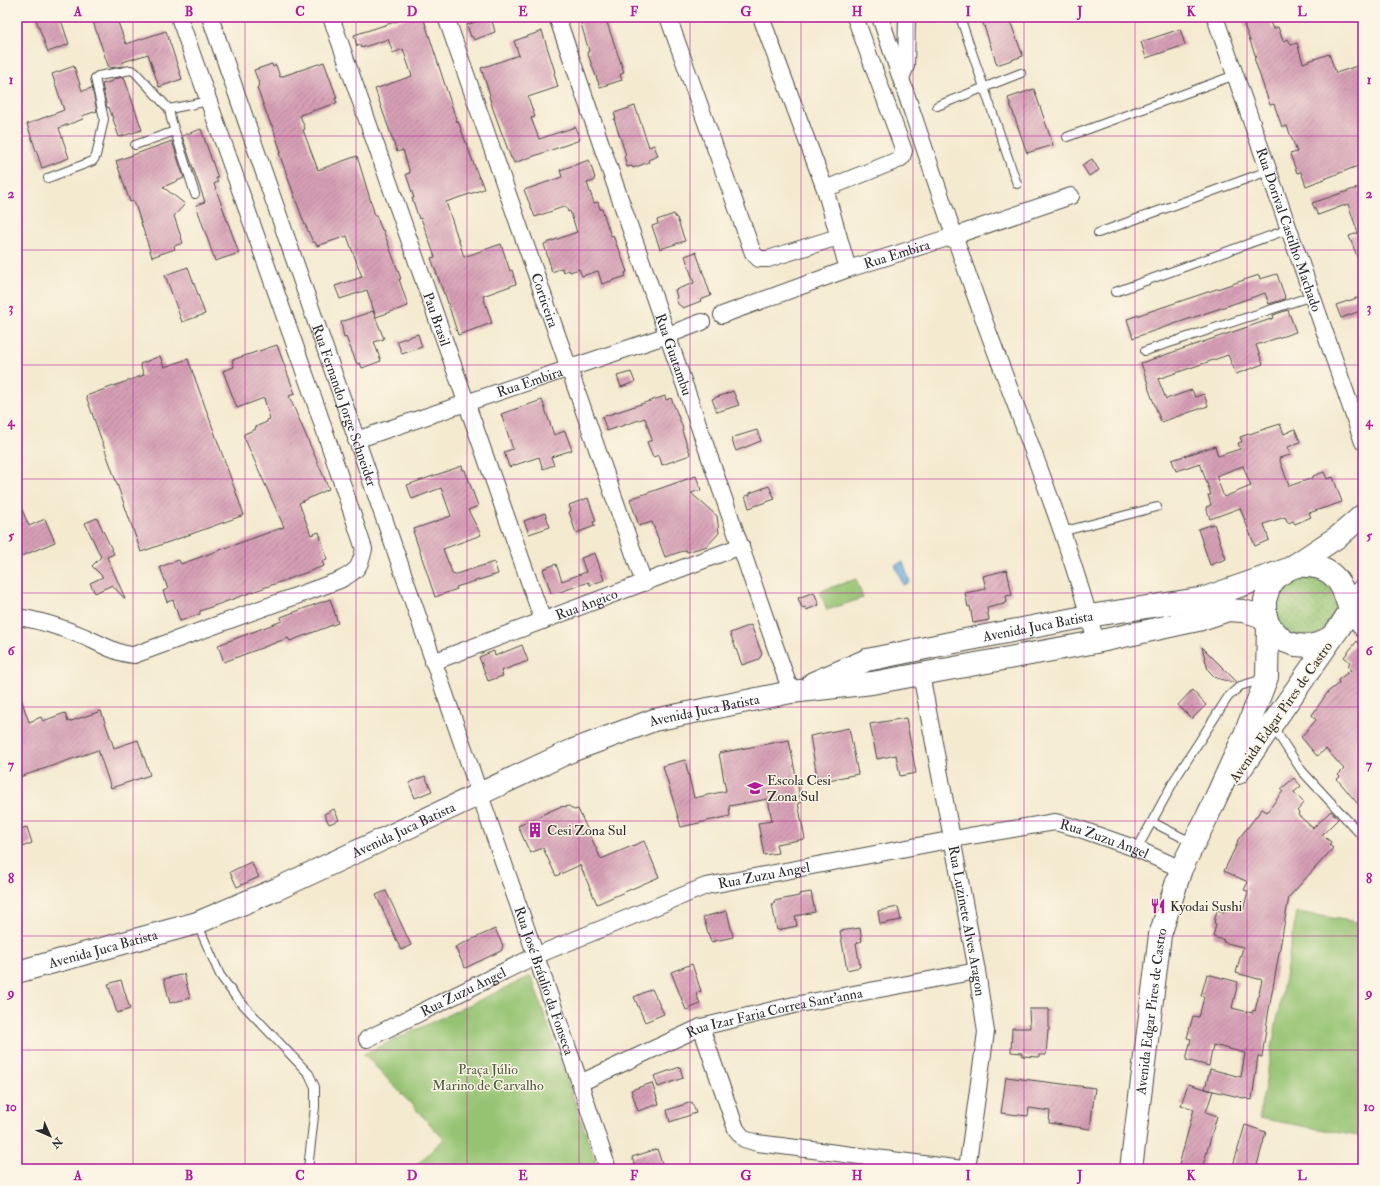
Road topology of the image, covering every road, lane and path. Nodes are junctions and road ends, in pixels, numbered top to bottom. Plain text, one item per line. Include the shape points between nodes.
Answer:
1 (180, 17) edge
2 (331, 17) edge
3 (446, 17) edge
4 (557, 17) edge
5 (668, 17) edge
6 (761, 17) edge
7 (855, 17) edge
8 (880, 17) edge
9 (907, 17) edge
10 (960, 17) edge
11 (1215, 17) edge
12 (212, 18) edge
13 (1021, 73) dead end
14 (1235, 75) junction
15 (901, 78) junction
16 (984, 88) junction
17 (209, 101) junction
18 (937, 106) dead end
19 (169, 109) junction
20 (175, 131) junction
21 (1067, 137) dead end
22 (135, 146) dead end
23 (1268, 171) junction
24 (48, 178) dead end
25 (1017, 184) dead end
26 (825, 189) junction
27 (195, 194) dead end
28 (1071, 196) dead end
29 (1289, 229) junction
30 (1098, 233) dead end
31 (954, 236) junction
32 (838, 237) junction
33 (848, 269) junction
34 (1115, 292) dead end
35 (1312, 296) junction
36 (722, 315) dead end
37 (702, 322) dead end
38 (668, 335) junction
39 (1145, 351) dead end
40 (569, 369) junction
41 (466, 403) junction
42 (356, 440) junction
43 (1363, 442) edge
44 (1157, 507) dead end
45 (1363, 515) edge
46 (1061, 532) junction
47 (741, 546) junction
48 (1287, 569) junction
49 (644, 583) junction
50 (1363, 590) edge
51 (18, 615) edge
52 (1089, 616) junction
53 (1344, 620) junction
54 (543, 621) junction
55 (1268, 624) junction
56 (1363, 630) edge
57 (1096, 642) junction
58 (867, 660) junction
59 (433, 662) junction
60 (921, 674) junction
61 (1267, 677) junction
62 (872, 683) junction
63 (791, 692) junction
64 (1272, 726) junction
65 (479, 794) junction
66 (1208, 815) junction
67 (1152, 822) junction
68 (1363, 837) edge
69 (953, 839) junction
70 (1193, 843) junction
71 (1138, 849) junction
72 (1181, 868) junction
73 (197, 923) junction
74 (535, 956) junction
75 (977, 971) junction
76 (17, 972) edge
77 (701, 1027) junction
78 (367, 1039) dead end
79 (580, 1084) junction
80 (308, 1169) edge
81 (608, 1169) edge
82 (963, 1169) edge
83 (967, 1169) edge
84 (1131, 1169) edge

1 - 17 street
2 - 41 street, Pau Brasil
3 - 40 street, Corticeira
4 - 38 street, Rua Guatambu
5 - 32 street via 753,253 759,259 768,259
6 - 26 street
7 - 26 street via 904,151 898,160
8 - 15 street
9 - 15 street via 906,66
10 - 16 lane
11 - 14 street, Rua Dorival Castilho Machado
12 - 42 street, Rua Fernando Jorge Schneider
13 - 16 lane
14 - 21 lane
14 - 23 street, Rua Dorival Castilho Machado
15 - 31 street
16 - 18 lane
16 - 25 lane
17 - 19 lane
17 - 51 street via 364,549 361,562 353,573 340,580 134,655 125,655 84,637
19 - 20 lane
19 - 24 lane via 131,70 98,76 95,78 104,119 96,156 93,161
20 - 22 lane
20 - 27 lane
23 - 29 street, Rua Dorival Castilho Machado
23 - 30 lane
26 - 32 street
28 - 31 street, Rua Embira
29 - 34 lane
29 - 35 street, Rua Dorival Castilho Machado
31 - 33 street, Rua Embira
31 - 46 street
32 - 33 street
33 - 36 street, Rua Embira
35 - 39 lane
35 - 43 street, Rua Dorival Castilho Machado
37 - 38 street, Rua Embira
38 - 40 street, Rua Embira
38 - 47 street, Rua Guatambu
40 - 41 street, Rua Embira
40 - 49 street, Corticeira
41 - 42 street, Rua Embira
41 - 54 street, Pau Brasil
42 - 59 street, Rua Fernando Jorge Schneider
44 - 46 lane
45 - 48 main road, Avenida Juca Batista via 1339,536
46 - 52 street
47 - 49 street, Rua Angico
47 - 63 street, Rua Guatambu
48 - 52 main road, Avenida Juca Batista via 1205,598
48 - 53 main road, Avenida Juca Batista via 1309,565 1332,573 1345,594
48 - 55 main road, Avenida Edgar Pires de Castro via 1275,578 1269,588 1265,600
49 - 54 street, Rua Angico
50 - 53 main road
52 - 57 street
52 - 58 main road, Avenida Juca Batista
53 - 55 main road via 1331,637 1309,646 1284,641
53 - 56 street
53 - 64 main road, Avenida Edgar Pires de Castro
54 - 59 street, Rua Angico
55 - 57 main road, Avenida Juca Batista via 1258,615 1228,610 1198,620
55 - 61 main road, Avenida Edgar Pires de Castro
57 - 60 main road, Avenida Juca Batista
58 - 62 main road via 861,665 859,676 864,681
58 - 63 main road, Avenida Juca Batista
59 - 65 street, Rua Fernando Jorge Schneider
60 - 62 main road, Avenida Juca Batista
60 - 69 street, Rua Luzinete Alves Aragon
61 - 66 main road, Avenida Edgar Pires de Castro via 1245,734
61 - 67 lane via 1240,686 1228,696 1175,779
62 - 63 main road, Avenida Juca Batista
63 - 65 main road, Avenida Juca Batista via 654,720 571,751
64 - 66 main road, Avenida Edgar Pires de Castro
64 - 68 lane via 1302,771
65 - 73 main road, Avenida Juca Batista via 277,889
65 - 74 street, Rua José Bráulio da Fonseca
66 - 70 main road, Avenida Edgar Pires de Castro
67 - 70 lane
67 - 71 lane
69 - 71 street, Rua Zuzu Angel via 1055,822
69 - 74 street, Rua Zuzu Angel via 706,886
69 - 75 street, Rua Luzinete Alves Aragon
70 - 72 main road, Avenida Edgar Pires de Castro
71 - 72 street, Rua Zuzu Angel
72 - 84 main road, Avenida Edgar Pires de Castro via 1160,936
73 - 76 main road, Avenida Juca Batista
73 - 80 lane via 220,975 235,996 309,1074 315,1087
74 - 78 street, Rua Zuzu Angel
74 - 79 street, Rua José Bráulio da Fonseca
75 - 77 street, Rua Izar Faria Correa Sant'anna via 794,1004
75 - 83 street, Rua Luzinete Alves Aragon via 986,1032
77 - 79 street, Rua Izar Faria Correa Sant'anna
77 - 82 street via 736,1129 744,1139 757,1144
79 - 81 street, Rua José Bráulio da Fonseca

